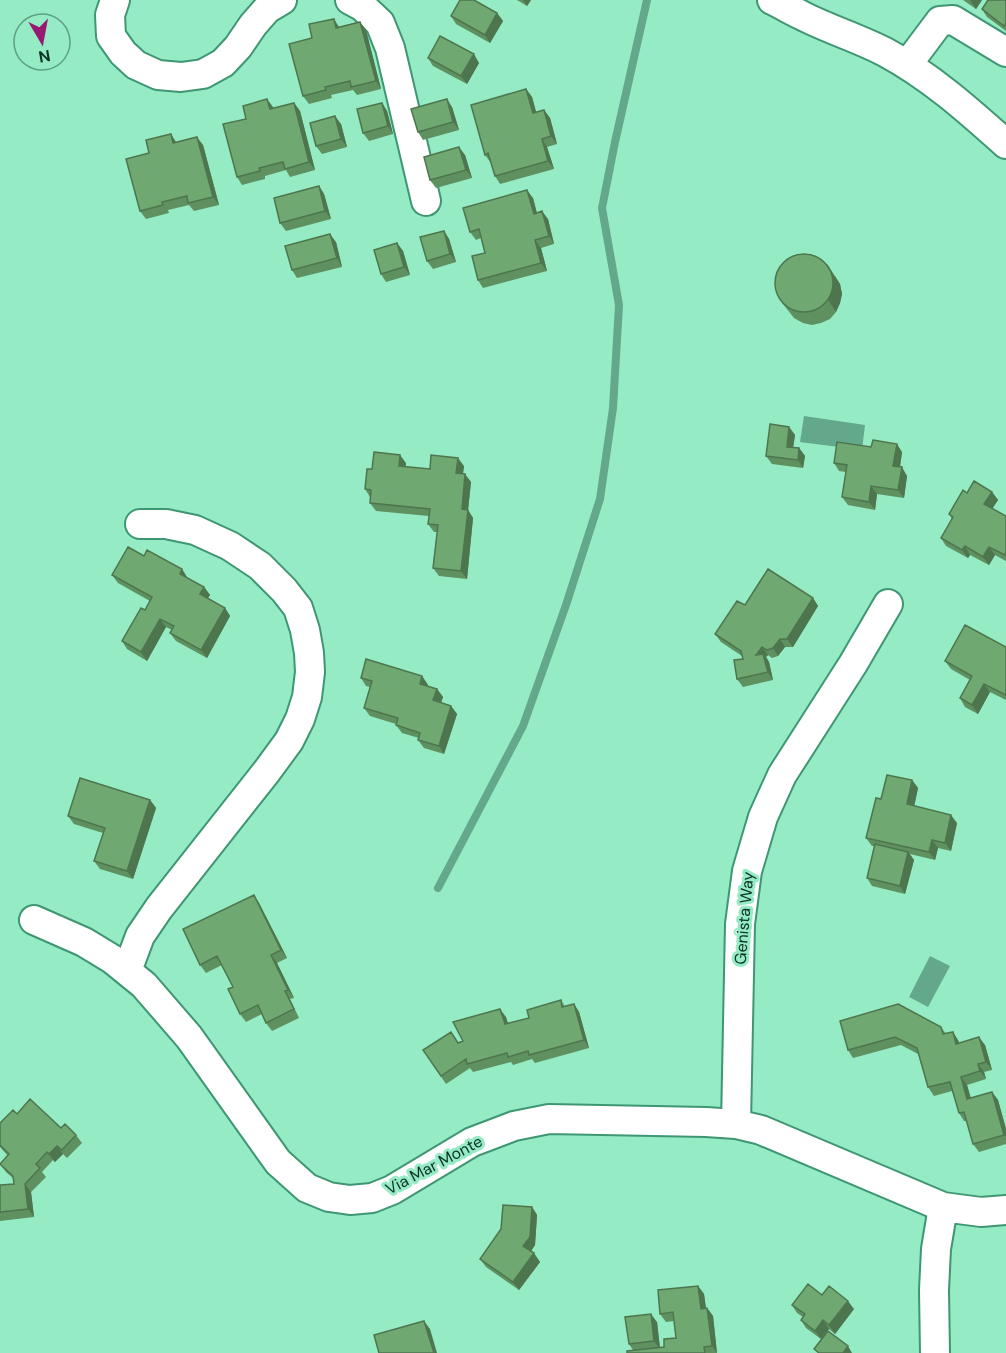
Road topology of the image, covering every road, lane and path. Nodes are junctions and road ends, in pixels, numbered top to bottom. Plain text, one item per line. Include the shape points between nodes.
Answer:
1 (282, 0) edge
2 (350, 0) edge
3 (772, 0) edge
4 (112, 7) edge
5 (1006, 52) edge
6 (907, 65) junction
7 (1006, 144) edge
8 (426, 201) dead end
9 (140, 524) dead end
10 (888, 604) dead end
11 (34, 921) dead end
12 (127, 971) junction
13 (736, 1124) junction
14 (943, 1207) junction
15 (1006, 1210) edge
16 (935, 1353) edge

1 - 4 street via 267,9 223,63 203,74 181,77 158,75 136,65 123,53 111,36
2 - 8 street via 380,23 390,48
3 - 6 street
5 - 6 street via 953,20 940,21
6 - 7 street
9 - 12 street via 195,530 260,566 298,608 310,672 307,697 289,741 159,908 140,936
10 - 13 street, Genista Way via 782,775 750,860 740,924
11 - 12 street, Via Mar Monte via 84,942
12 - 13 street, Via Mar Monte via 189,1037 278,1162 307,1188 328,1197 372,1198 472,1142 514,1126 549,1119
13 - 14 street, Via Mar Monte via 761,1130
14 - 15 street, Via Mar Monte via 981,1212
14 - 16 street via 936,1249

